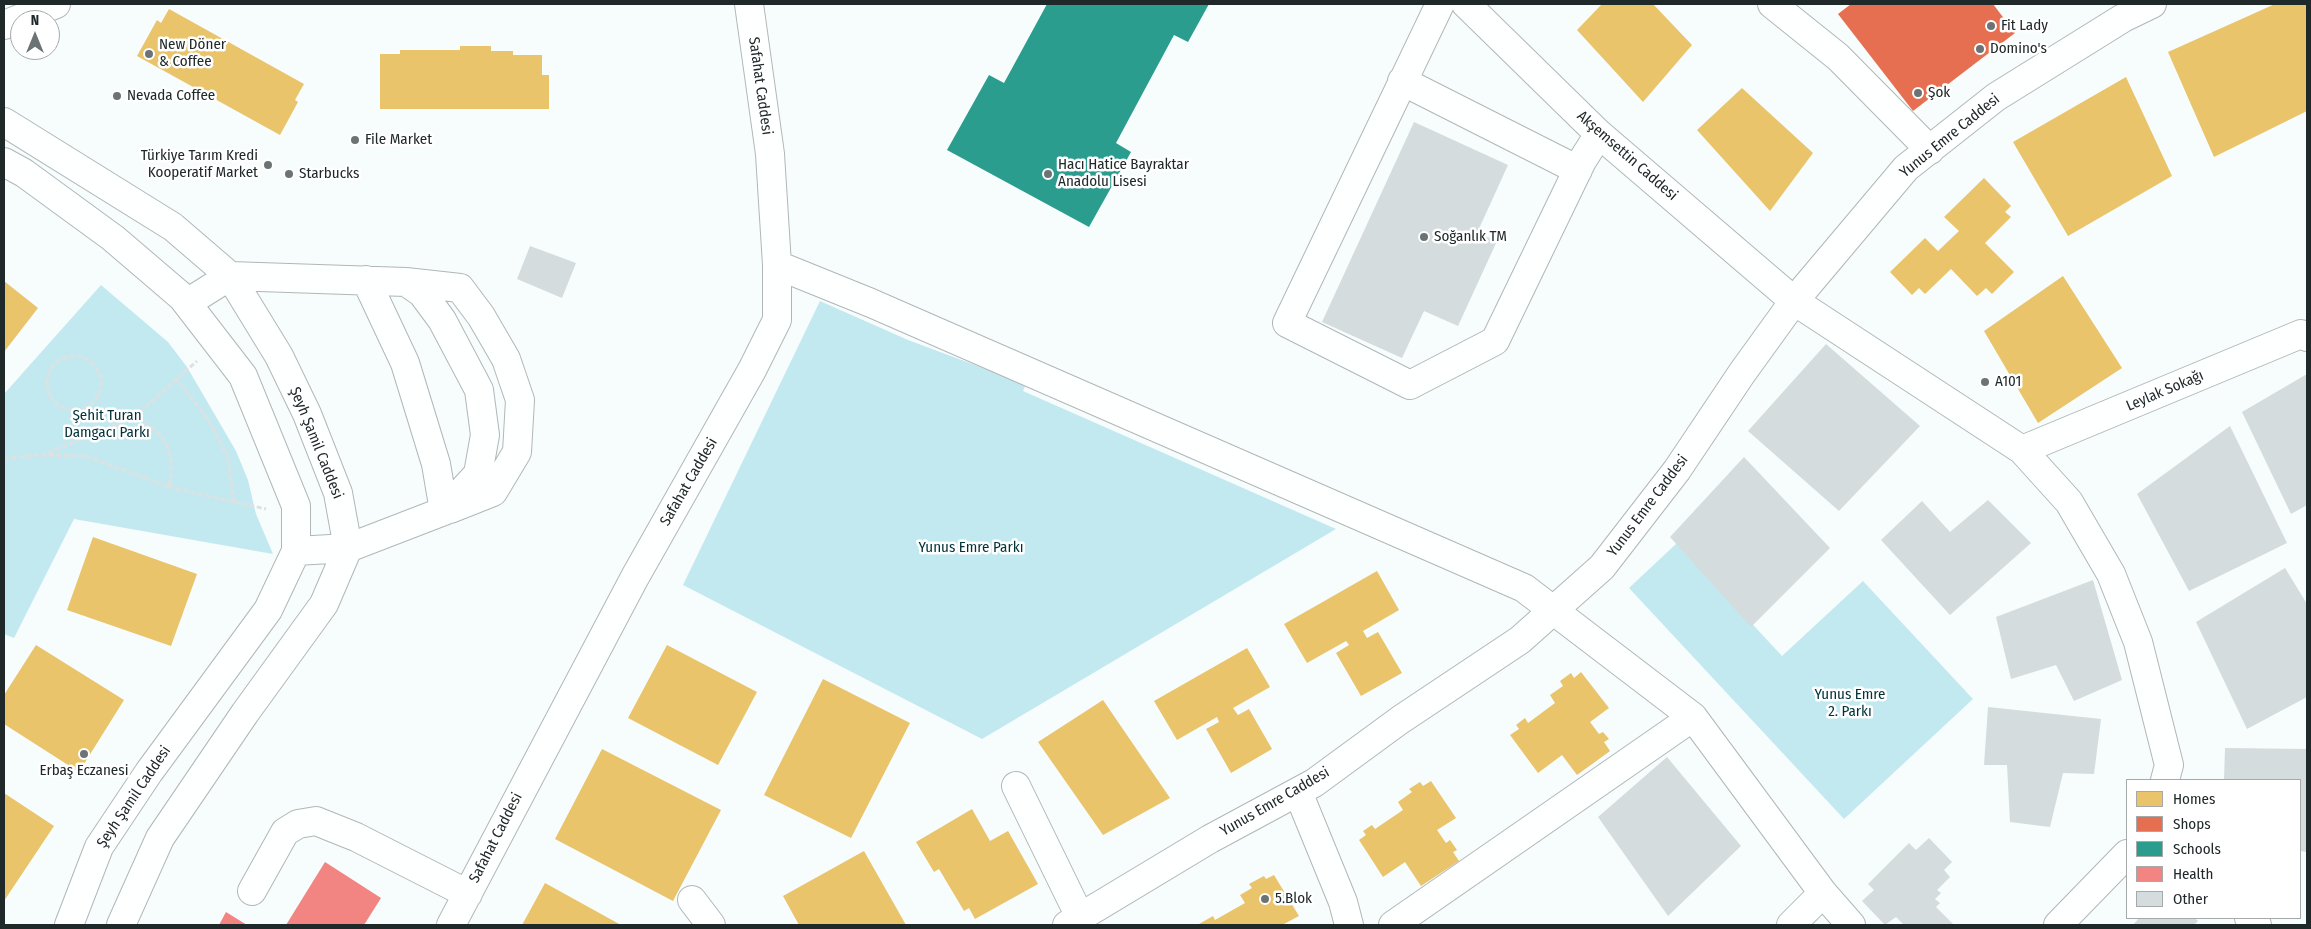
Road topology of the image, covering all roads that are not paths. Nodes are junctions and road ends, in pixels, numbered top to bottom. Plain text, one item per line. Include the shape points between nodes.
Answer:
1 (56, 4) edge
2 (749, 4) edge
3 (1440, 4) edge
4 (1466, 4) edge
5 (1772, 4) edge
6 (2152, 4) edge
7 (4, 25) edge
8 (1402, 81) junction
9 (4, 122) edge
10 (1599, 134) junction
11 (1930, 150) junction
12 (4, 162) edge
13 (1578, 170) junction
14 (777, 265) junction
15 (230, 276) junction
16 (366, 280) junction
17 (406, 282) junction
18 (1794, 301) junction
19 (187, 303) junction
20 (2307, 336) edge
21 (2022, 450) junction
22 (444, 512) junction
23 (348, 548) junction
24 (296, 550) junction
25 (1554, 610) junction
26 (1693, 717) junction
27 (2165, 779) edge
28 (1016, 786) dead end
29 (1298, 792) junction
30 (2126, 855) edge
31 (252, 891) dead end
32 (468, 894) junction
33 (1823, 894) junction
34 (692, 900) dead end
35 (1073, 921) edge
36 (69, 925) edge
37 (121, 925) edge
38 (452, 925) edge
39 (711, 925) edge
40 (1348, 925) edge
41 (1393, 925) edge
42 (1791, 925) edge
43 (1851, 925) edge
44 (2058, 925) edge

1 - 7 street
2 - 14 street, Safahat Caddesi via 770,154
3 - 8 street
4 - 10 street, Akşemsettin Caddesi
5 - 11 street via 1838,57
6 - 11 street, Yunus Emre Caddesi via 2123,18 1996,97
8 - 13 street
8 - 13 street via 1288,323 1296,328 1410,385 1495,341
9 - 15 street, Şeyh Şamil Caddesi via 173,227
10 - 13 street
10 - 18 street, Akşemsettin Caddesi
11 - 18 street, Yunus Emre Caddesi via 1906,168
12 - 19 street, Şeyh Şamil Caddesi via 113,238
14 - 25 street via 1524,588
14 - 32 street, Safahat Caddesi via 777,320 635,577
15 - 16 street
15 - 19 street
15 - 23 street, Şeyh Şamil Caddesi via 279,356 308,414 338,493
16 - 17 street
16 - 22 street via 405,363 436,464
17 - 22 street via 422,293 442,320 479,390 485,435 478,474
17 - 22 street via 460,288 506,359 520,400 517,452 493,492
18 - 21 street, Akşemsettin Caddesi
18 - 25 street, Yunus Emre Caddesi via 1677,470 1602,568
19 - 24 street, Şeyh Şamil Caddesi via 242,376 296,506
20 - 21 street, Leylak Sokağı via 2301,334
21 - 27 street, Akşemsettin Caddesi via 2069,502 2110,574 2140,652 2169,765
22 - 23 street
23 - 24 street
23 - 37 street via 324,604 160,838
24 - 36 street, Şeyh Şamil Caddesi via 268,610 149,772 99,847
25 - 26 street
25 - 29 street, Yunus Emre Caddesi via 1520,640
26 - 33 street
26 - 41 street
28 - 35 street
29 - 35 street, Yunus Emre Caddesi via 1210,839
29 - 40 street via 1343,902
30 - 44 street
31 - 32 street via 285,832 298,824 316,822 356,838
32 - 38 street, Safahat Caddesi
33 - 42 street
33 - 43 street
34 - 39 street

